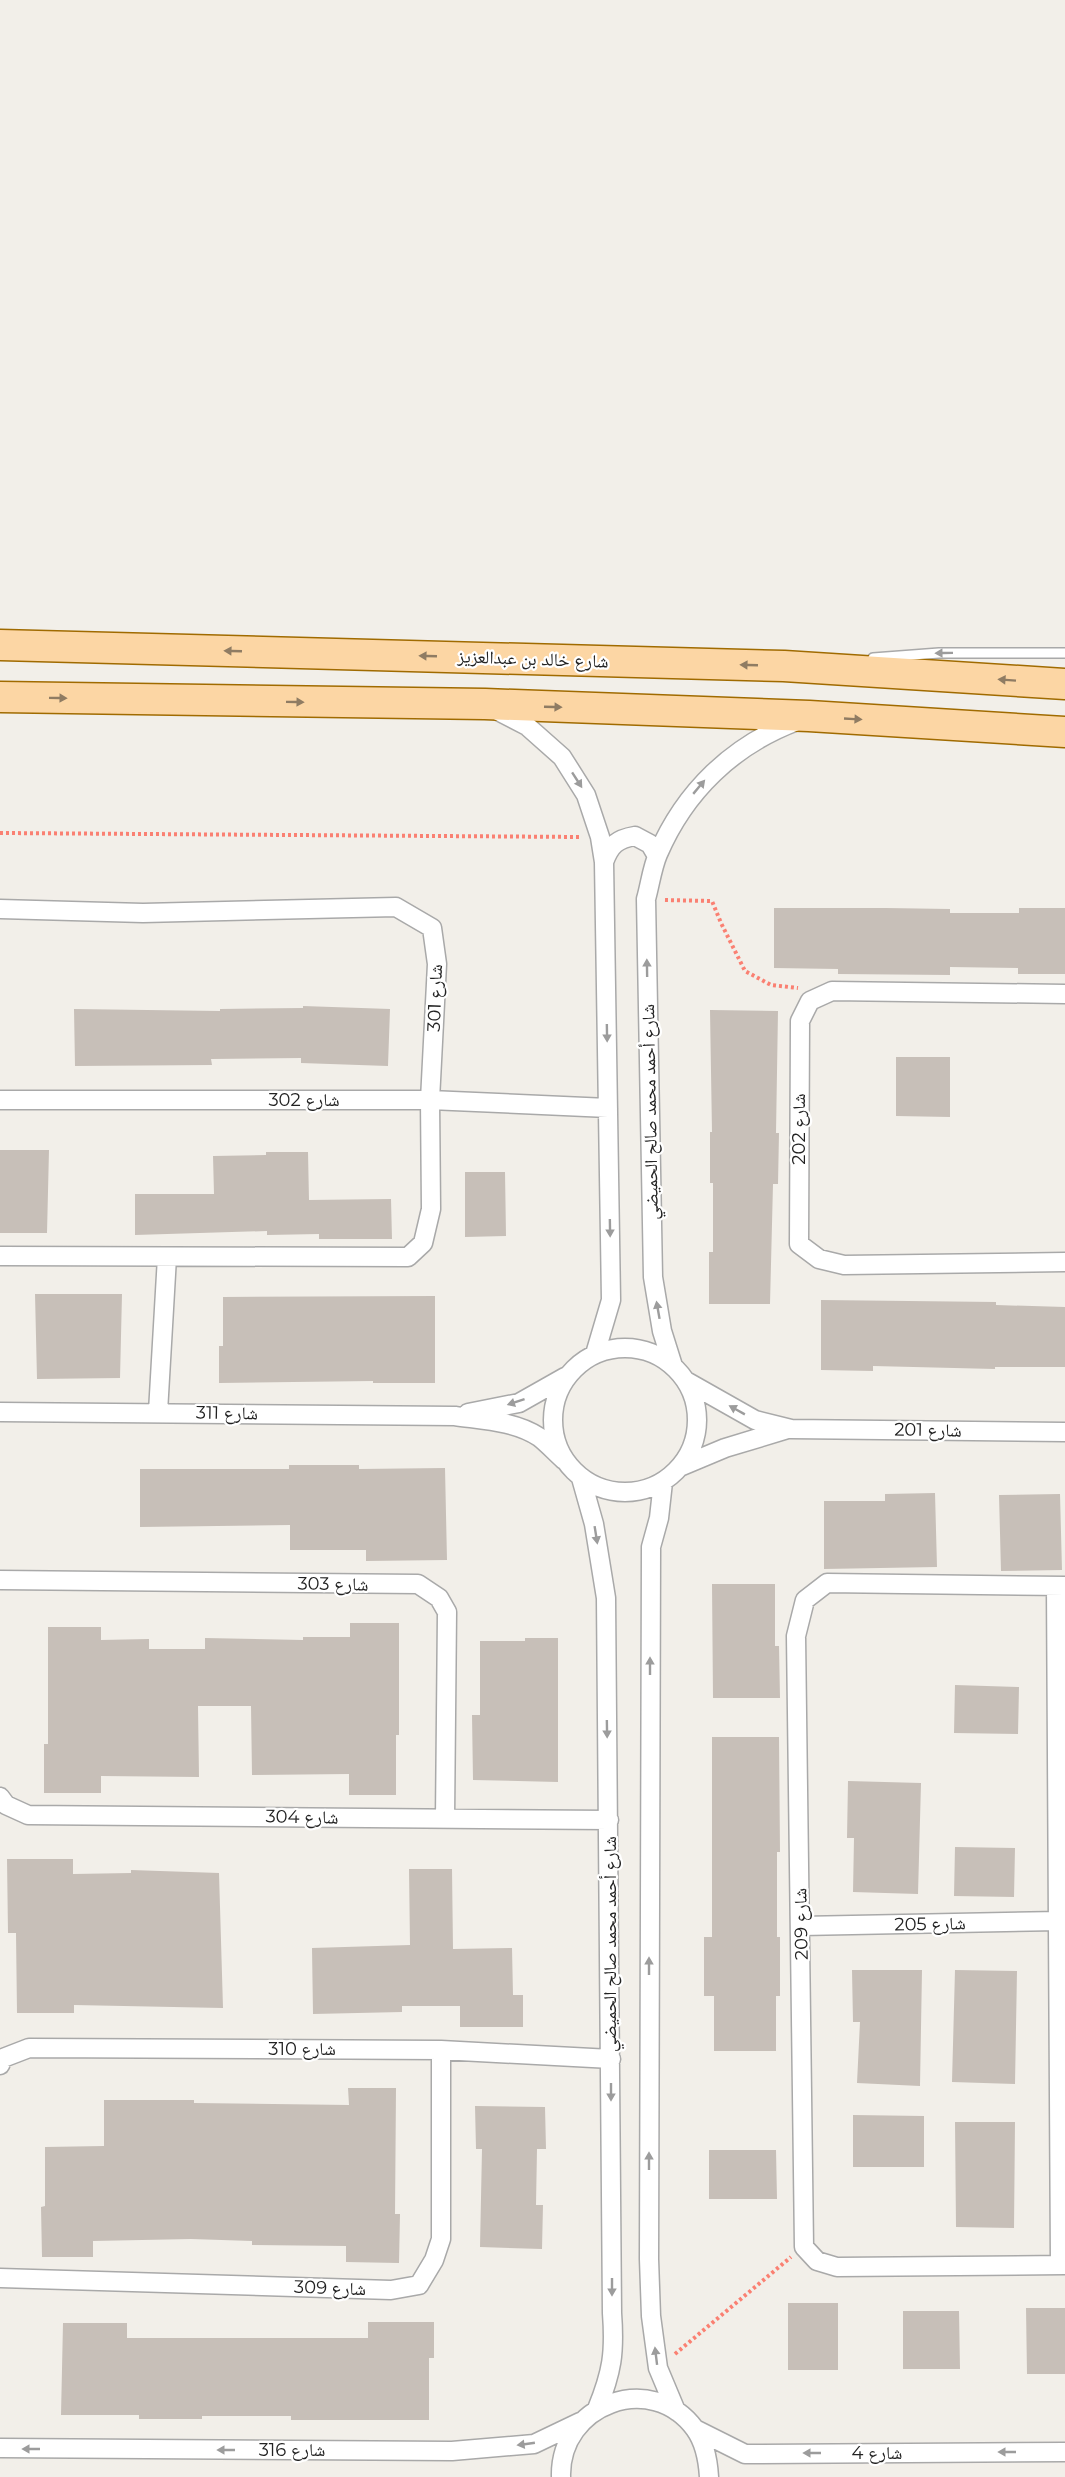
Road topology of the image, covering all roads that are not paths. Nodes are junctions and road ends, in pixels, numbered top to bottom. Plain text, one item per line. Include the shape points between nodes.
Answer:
1 (0, 645) edge
2 (1065, 653) edge
3 (867, 659) dead end
4 (856, 660) dead end
5 (784, 666) junction
6 (1065, 684) edge
7 (0, 698) edge
8 (485, 704) junction
9 (809, 716) junction
10 (1065, 732) edge
11 (657, 856) junction
12 (604, 862) junction
13 (0, 909) edge
14 (1065, 994) edge
15 (0, 1100) edge
16 (430, 1100) junction
17 (609, 1108) junction
18 (0, 1256) edge
19 (167, 1257) junction
20 (1065, 1262) edge
21 (595, 1354) junction
22 (674, 1366) junction
23 (568, 1375) junction
24 (686, 1381) junction
25 (0, 1412) edge
26 (158, 1412) junction
27 (455, 1416) junction
28 (792, 1428) junction
29 (1065, 1432) edge
30 (564, 1460) junction
31 (682, 1466) junction
32 (581, 1479) junction
33 (663, 1482) junction
34 (0, 1580) edge
35 (1060, 1586) edge
36 (0, 1797) edge
37 (445, 1819) junction
38 (609, 1820) junction
39 (1059, 1921) junction
40 (801, 1926) junction
41 (441, 2050) junction
42 (610, 2059) junction
43 (0, 2065) edge
44 (1062, 2265) edge
45 (0, 2278) edge
46 (597, 2409) junction
47 (676, 2411) junction
48 (580, 2422) junction
49 (695, 2429) junction
50 (0, 2448) edge
51 (1065, 2452) edge
52 (561, 2477) edge
53 (709, 2477) edge

5 -> 1 main road, شارع خالد بن عبدالعزيز
2 -> 3 lane via 939,652
4 - 5 lane
6 -> 5 main road, شارع خالد بن عبدالعزيز
7 -> 8 main road
8 -> 9 main road
8 -> 12 street via 527,726 562,757 586,795
9 -> 10 main road
11 -> 9 street, شارع أحمد محمد صالح الحميضي via 678,814 702,783 735,753 772,730
11 - 12 street via 650,844 635,836 620,838 609,848
22 -> 11 street, شارع أحمد محمد صالح الحميضي via 662,1331 653,1277 646,899
12 -> 17 street
13 - 16 street, شارع 301 via 142,912 396,907 432,928 437,963
14 - 20 street, شارع 202 via 832,991 810,1001 800,1021 799,1244 819,1259 844,1265
15 - 16 street, شارع 302
16 - 17 street, شارع 302
16 - 19 street, شارع 301 via 431,1209 423,1244 408,1257
17 -> 21 street via 611,1300
18 - 19 street, شارع 301
19 - 26 street
21 - 22 street via 612,1348 637,1348
21 - 23 street
22 - 24 street
23 -> 27 street, شارع 311 via 519,1402
23 - 30 street via 552,1413 554,1438
28 -> 24 street, شارع 201 via 755,1420
24 - 31 street via 698,1422 693,1447
25 - 26 street, شارع 311
26 - 27 street, شارع 311
27 - 30 street, شارع 311 via 518,1428 538,1437
28 - 29 street, شارع 201
28 - 31 street, شارع 201 via 735,1444
30 - 32 street
31 - 33 street
32 - 33 street via 598,1488 631,1493
32 -> 38 street, شارع أحمد محمد صالح الحميضي via 594,1524 606,1598
47 -> 33 street via 658,2367 649,2259 650,1570
34 - 37 street, شارع 303 via 418,1584 439,1598 447,1612
35 - 39 street
35 - 40 street, شارع 209 via 827,1583 805,1600 796,1636
36 - 37 street, شارع 304 via 28,1815
37 - 38 street, شارع 304
38 - 42 street, شارع أحمد محمد صالح الحميضي
39 - 40 street, شارع 205
39 - 44 street
40 - 44 street, شارع 209 via 804,2247 817,2261 837,2267
41 - 42 street, شارع 310
41 - 43 street, شارع 310 via 30,2048 3,2058
41 - 45 street, شارع 309 via 441,2239 419,2285 391,2290
42 -> 46 street, شارع أحمد محمد صالح الحميضي via 614,2347 609,2379
46 - 47 street via 622,2400 650,2400
46 - 48 street
47 - 49 street
48 -> 50 street, شارع 316 via 534,2444 452,2451
48 - 52 street via 567,2441
51 -> 49 street, شارع 4 via 745,2454
49 - 53 street via 707,2453

